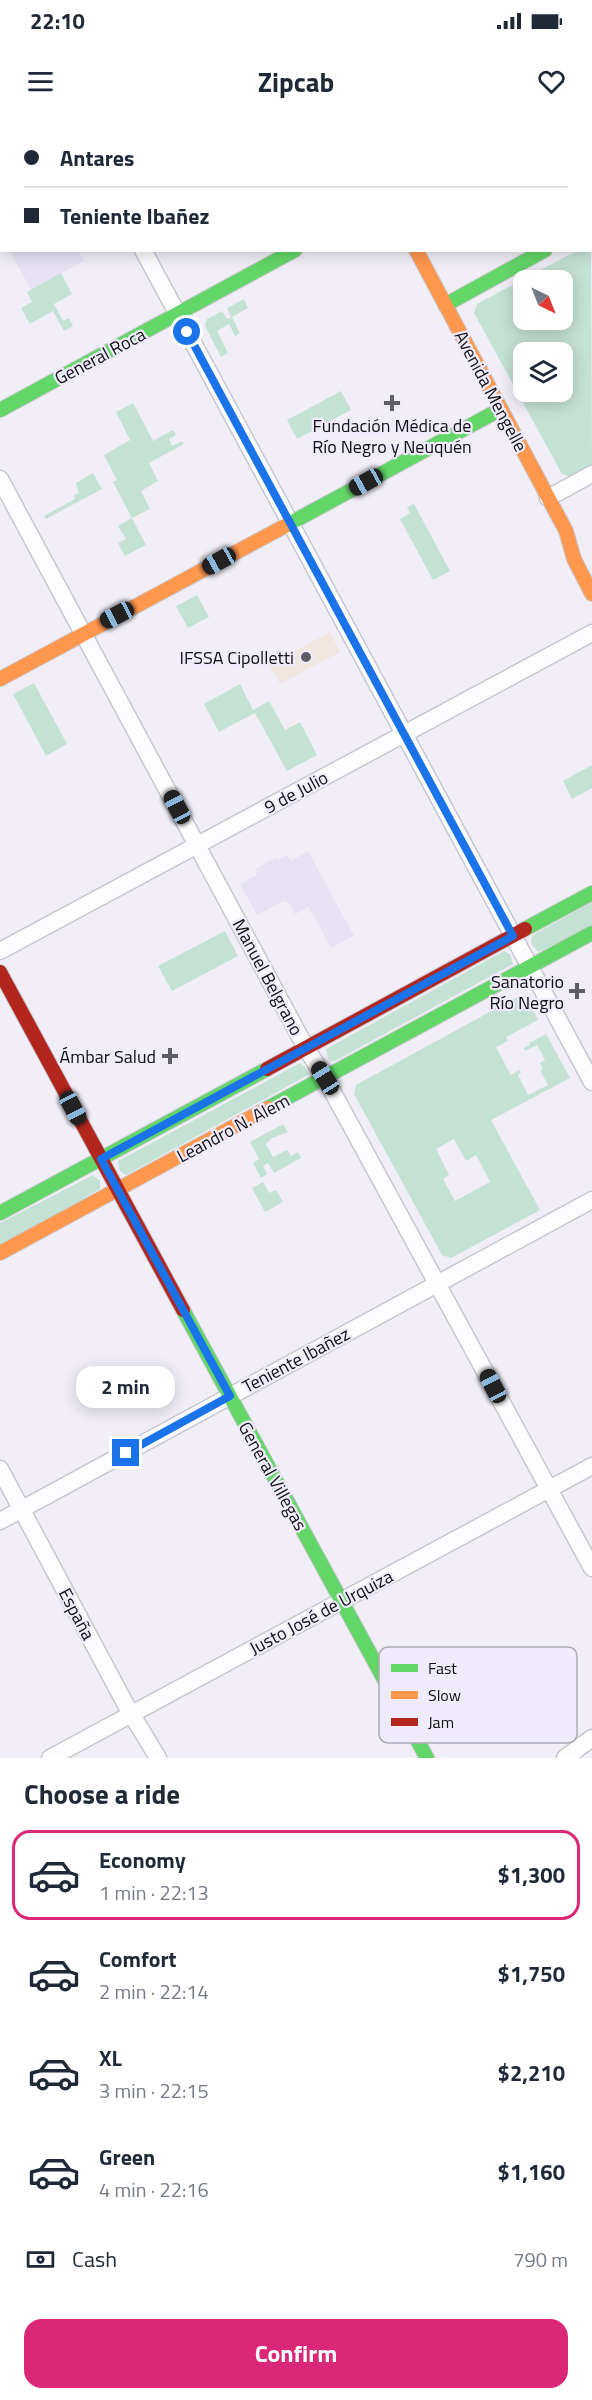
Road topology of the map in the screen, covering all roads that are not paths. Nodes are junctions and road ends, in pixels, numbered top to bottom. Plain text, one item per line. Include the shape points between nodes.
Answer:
1 (144, 252) edge
2 (291, 252) edge
3 (417, 252) edge
4 (541, 252) edge
5 (445, 305) junction
6 (177, 314) junction
7 (501, 409) junction
8 (0, 410) edge
9 (592, 474) edge
10 (0, 479) edge
11 (548, 498) junction
12 (290, 523) junction
13 (566, 531) junction
14 (592, 563) edge
15 (592, 594) edge
16 (592, 633) edge
17 (83, 634) junction
18 (0, 679) edge
19 (404, 734) junction
20 (197, 845) junction
21 (592, 893) edge
22 (592, 933) edge
23 (513, 936) junction
24 (0, 951) edge
25 (530, 967) junction
26 (0, 972) edge
27 (306, 1048) junction
28 (325, 1078) junction
29 (592, 1082) edge
30 (101, 1159) junction
31 (117, 1190) junction
32 (592, 1200) edge
33 (0, 1213) edge
34 (0, 1253) edge
35 (437, 1284) junction
36 (230, 1396) junction
37 (592, 1466) edge
38 (0, 1469) edge
39 (549, 1489) junction
40 (21, 1509) junction
41 (0, 1521) edge
42 (592, 1568) edge
43 (341, 1601) junction
44 (379, 1670) edge
45 (131, 1714) junction
46 (592, 1738) edge
47 (419, 1743) edge
48 (50, 1758) edge
49 (158, 1758) edge
50 (427, 1758) edge
51 (565, 1758) edge

1 - 6 street
2 - 6 main road, General Roca
3 - 5 main road, Avenida Mengelle
4 - 5 main road
5 - 7 main road, Avenida Mengelle
6 - 8 main road, General Roca
6 - 12 street
7 - 11 main road, Avenida Mengelle
7 - 12 main road
9 - 11 street
10 - 17 street, Manuel Belgrano
11 - 13 main road, Avenida Mengelle
12 - 17 main road
12 - 19 street
13 - 14 main road, Avenida Mengelle
13 - 15 main road, Avenida Mengelle via 574,559
16 - 19 street, 9 de Julio
17 - 18 main road
17 - 20 street, Manuel Belgrano
19 - 20 street, 9 de Julio
19 - 23 street
20 - 24 street, 9 de Julio
20 - 27 street, Manuel Belgrano
21 - 23 main road, Leandro N. Alem
22 - 25 main road, Leandro N. Alem
23 - 25 street
23 - 27 main road, Leandro N. Alem
25 - 28 main road, Leandro N. Alem
25 - 29 street
26 - 30 main road, General Villegas
27 - 28 street, Manuel Belgrano
27 - 30 main road, Leandro N. Alem
28 - 31 main road, Leandro N. Alem
28 - 35 street, Manuel Belgrano
30 - 31 main road, General Villegas
30 - 33 main road, Leandro N. Alem
31 - 34 main road, Leandro N. Alem
31 - 36 main road, General Villegas
32 - 35 street, Teniente Ibañez
35 - 36 street, Teniente Ibañez
35 - 39 street, Manuel Belgrano
36 - 40 street, Teniente Ibañez
36 - 43 main road, General Villegas
37 - 39 street, Justo José de Urquiza
38 - 40 street, España
39 - 42 street, Manuel Belgrano
39 - 43 street, Justo José de Urquiza
40 - 41 street, Teniente Ibañez
40 - 45 street, España
43 - 44 main road, General Villegas
43 - 45 street, Justo José de Urquiza
45 - 48 street, Justo José de Urquiza
45 - 49 street, España
46 - 51 street
47 - 50 main road, General Villegas

